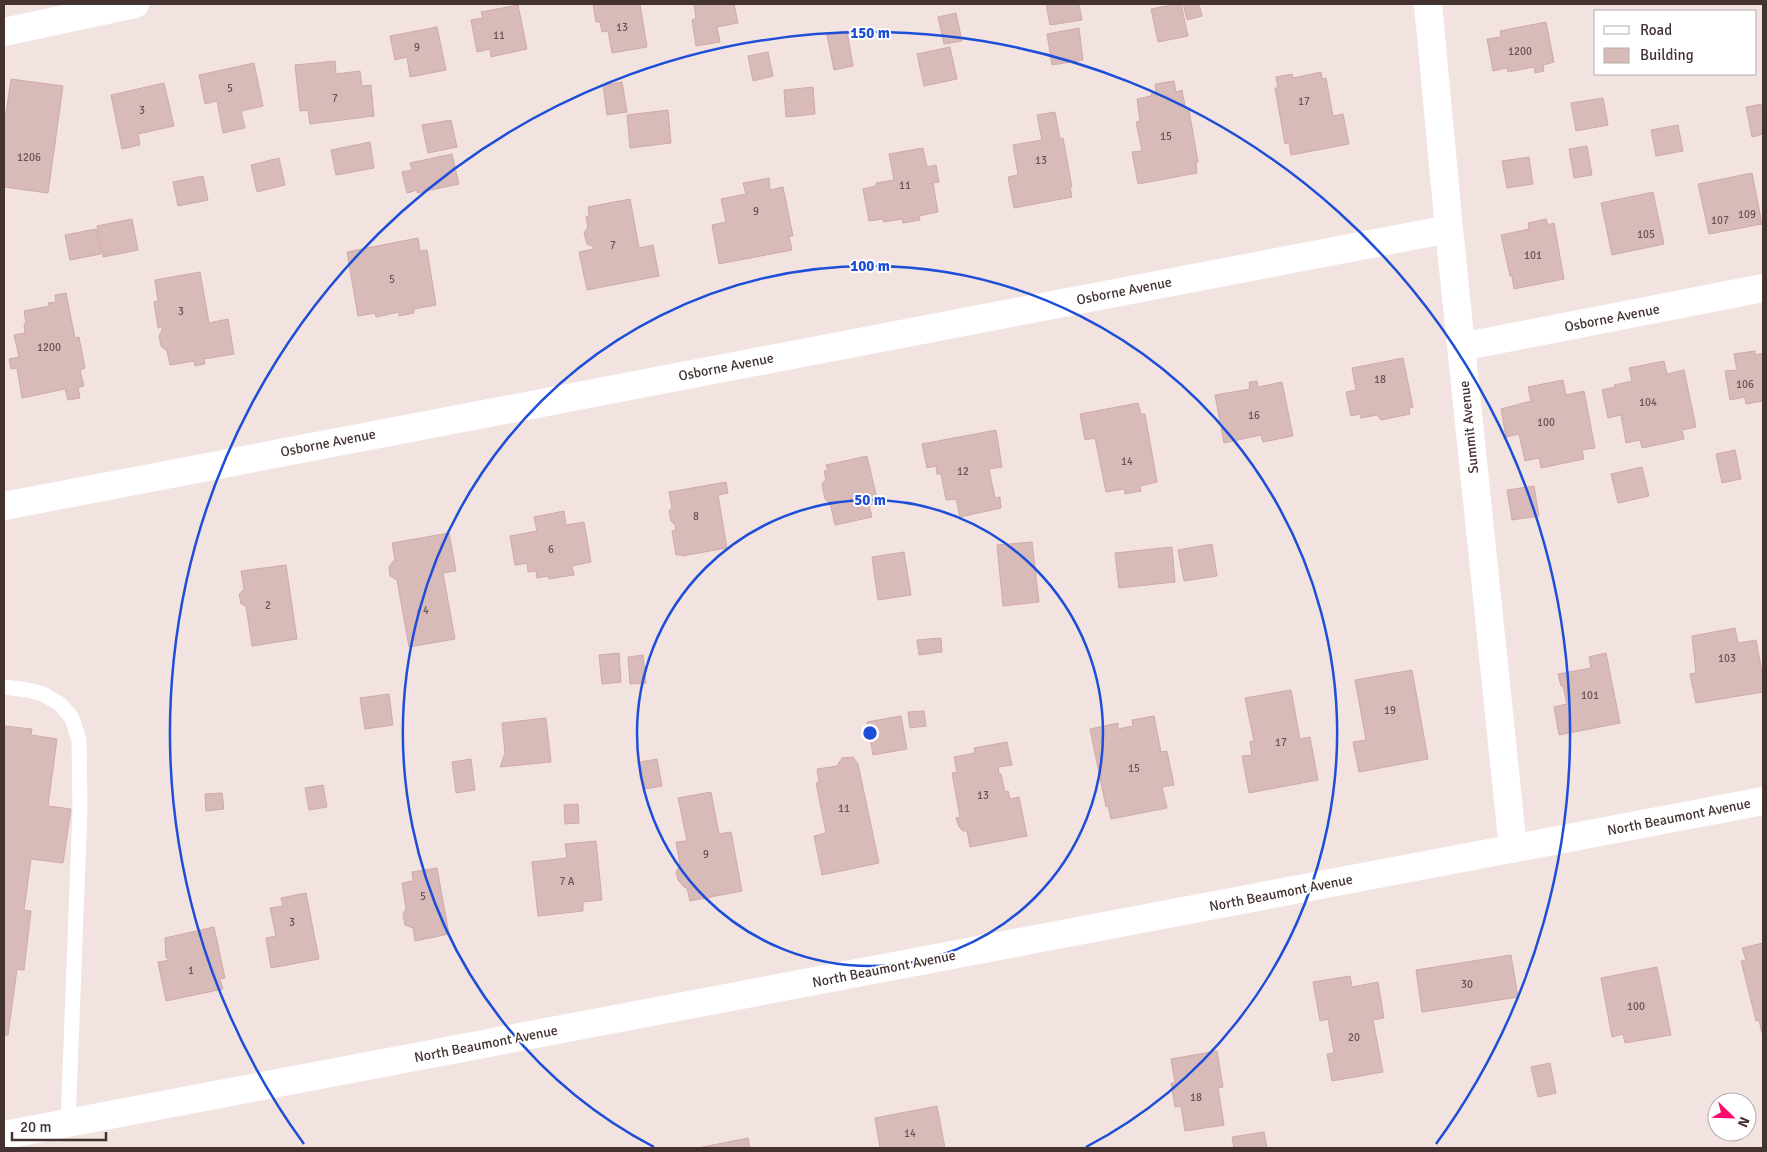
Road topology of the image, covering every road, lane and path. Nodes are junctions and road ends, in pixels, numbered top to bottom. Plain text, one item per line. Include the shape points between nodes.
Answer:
1 (135, 4) edge
2 (1428, 4) edge
3 (4, 32) edge
4 (1448, 229) junction
5 (1763, 288) edge
6 (1461, 347) junction
7 (4, 506) edge
8 (4, 687) edge
9 (1763, 801) edge
10 (1513, 849) junction
11 (68, 1124) junction
12 (4, 1135) edge

1 - 3 street
2 - 4 street, Summit Avenue
4 - 6 street, Summit Avenue
4 - 7 street, Osborne Avenue
5 - 6 street, Osborne Avenue
6 - 10 street, Summit Avenue
8 - 11 lane via 43,694 60,704 72,718 79,740 80,809
9 - 10 street, North Beaumont Avenue
10 - 11 street, North Beaumont Avenue
11 - 12 street, North Beaumont Avenue

